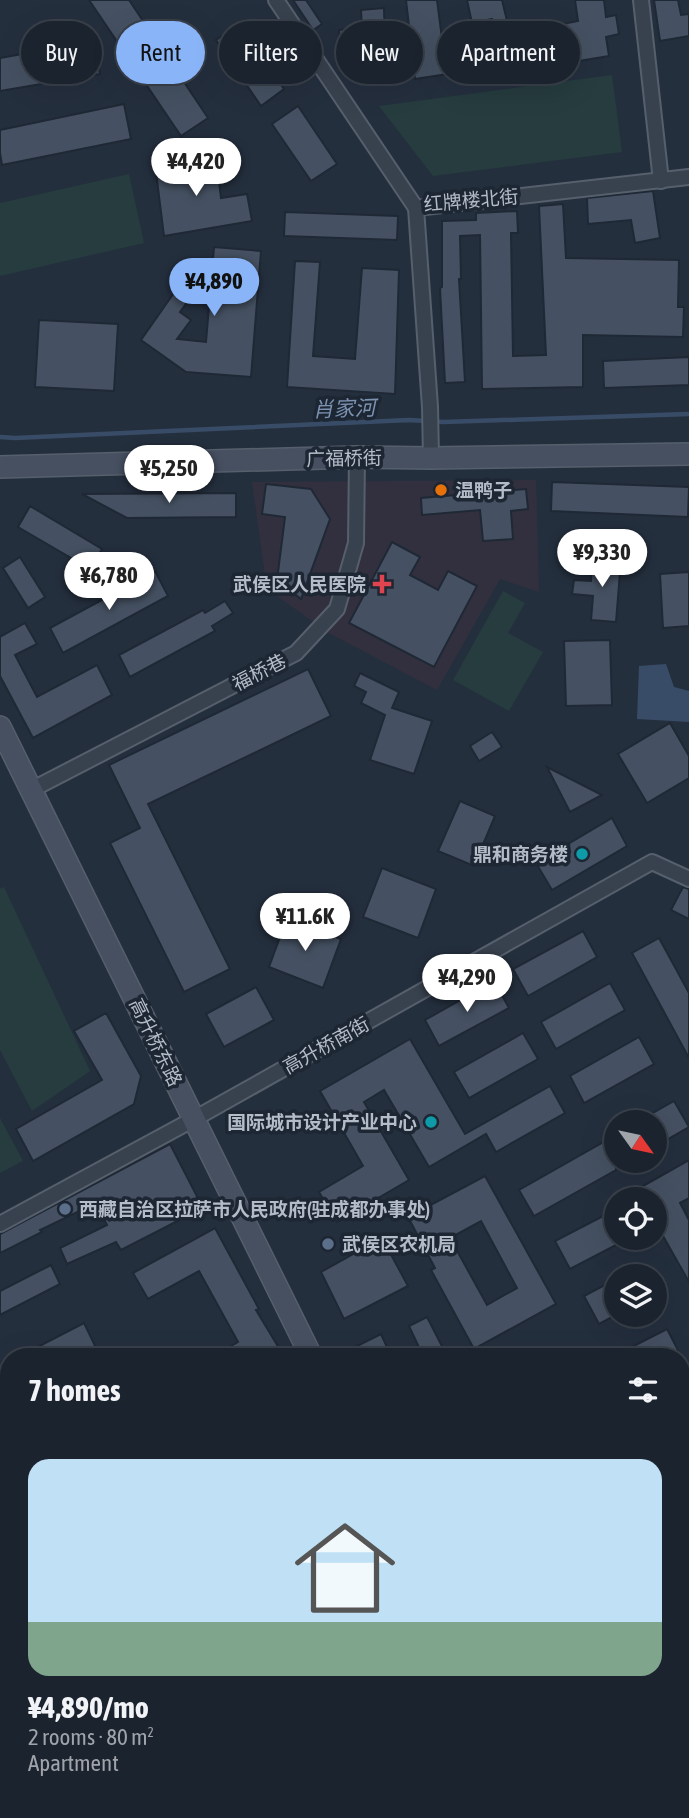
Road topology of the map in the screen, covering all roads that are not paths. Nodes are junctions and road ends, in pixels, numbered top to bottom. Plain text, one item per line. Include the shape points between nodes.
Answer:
1 (276, 0) edge
2 (641, 0) edge
3 (689, 177) edge
4 (661, 181) junction
5 (416, 208) junction
6 (689, 454) edge
7 (357, 457) junction
8 (432, 458) junction
9 (0, 467) edge
10 (0, 727) edge
11 (31, 790) junction
12 (689, 879) edge
13 (194, 1119) junction
14 (0, 1224) edge
15 (307, 1348) edge

1 - 5 street, 红牌楼北街
2 - 4 street
3 - 4 street, 红牌楼北街
4 - 5 street, 红牌楼北街
5 - 8 street
6 - 8 street, 广福桥街
7 - 8 street, 广福桥街
7 - 9 street, 广福桥街
7 - 11 street, 福桥巷 via 356,543 337,609 296,653
10 - 11 street, 高升桥东路
11 - 13 street, 高升桥东路
12 - 13 street, 高升桥南街 via 652,862
13 - 14 street, 高升桥南街
13 - 15 street, 高升桥东路

